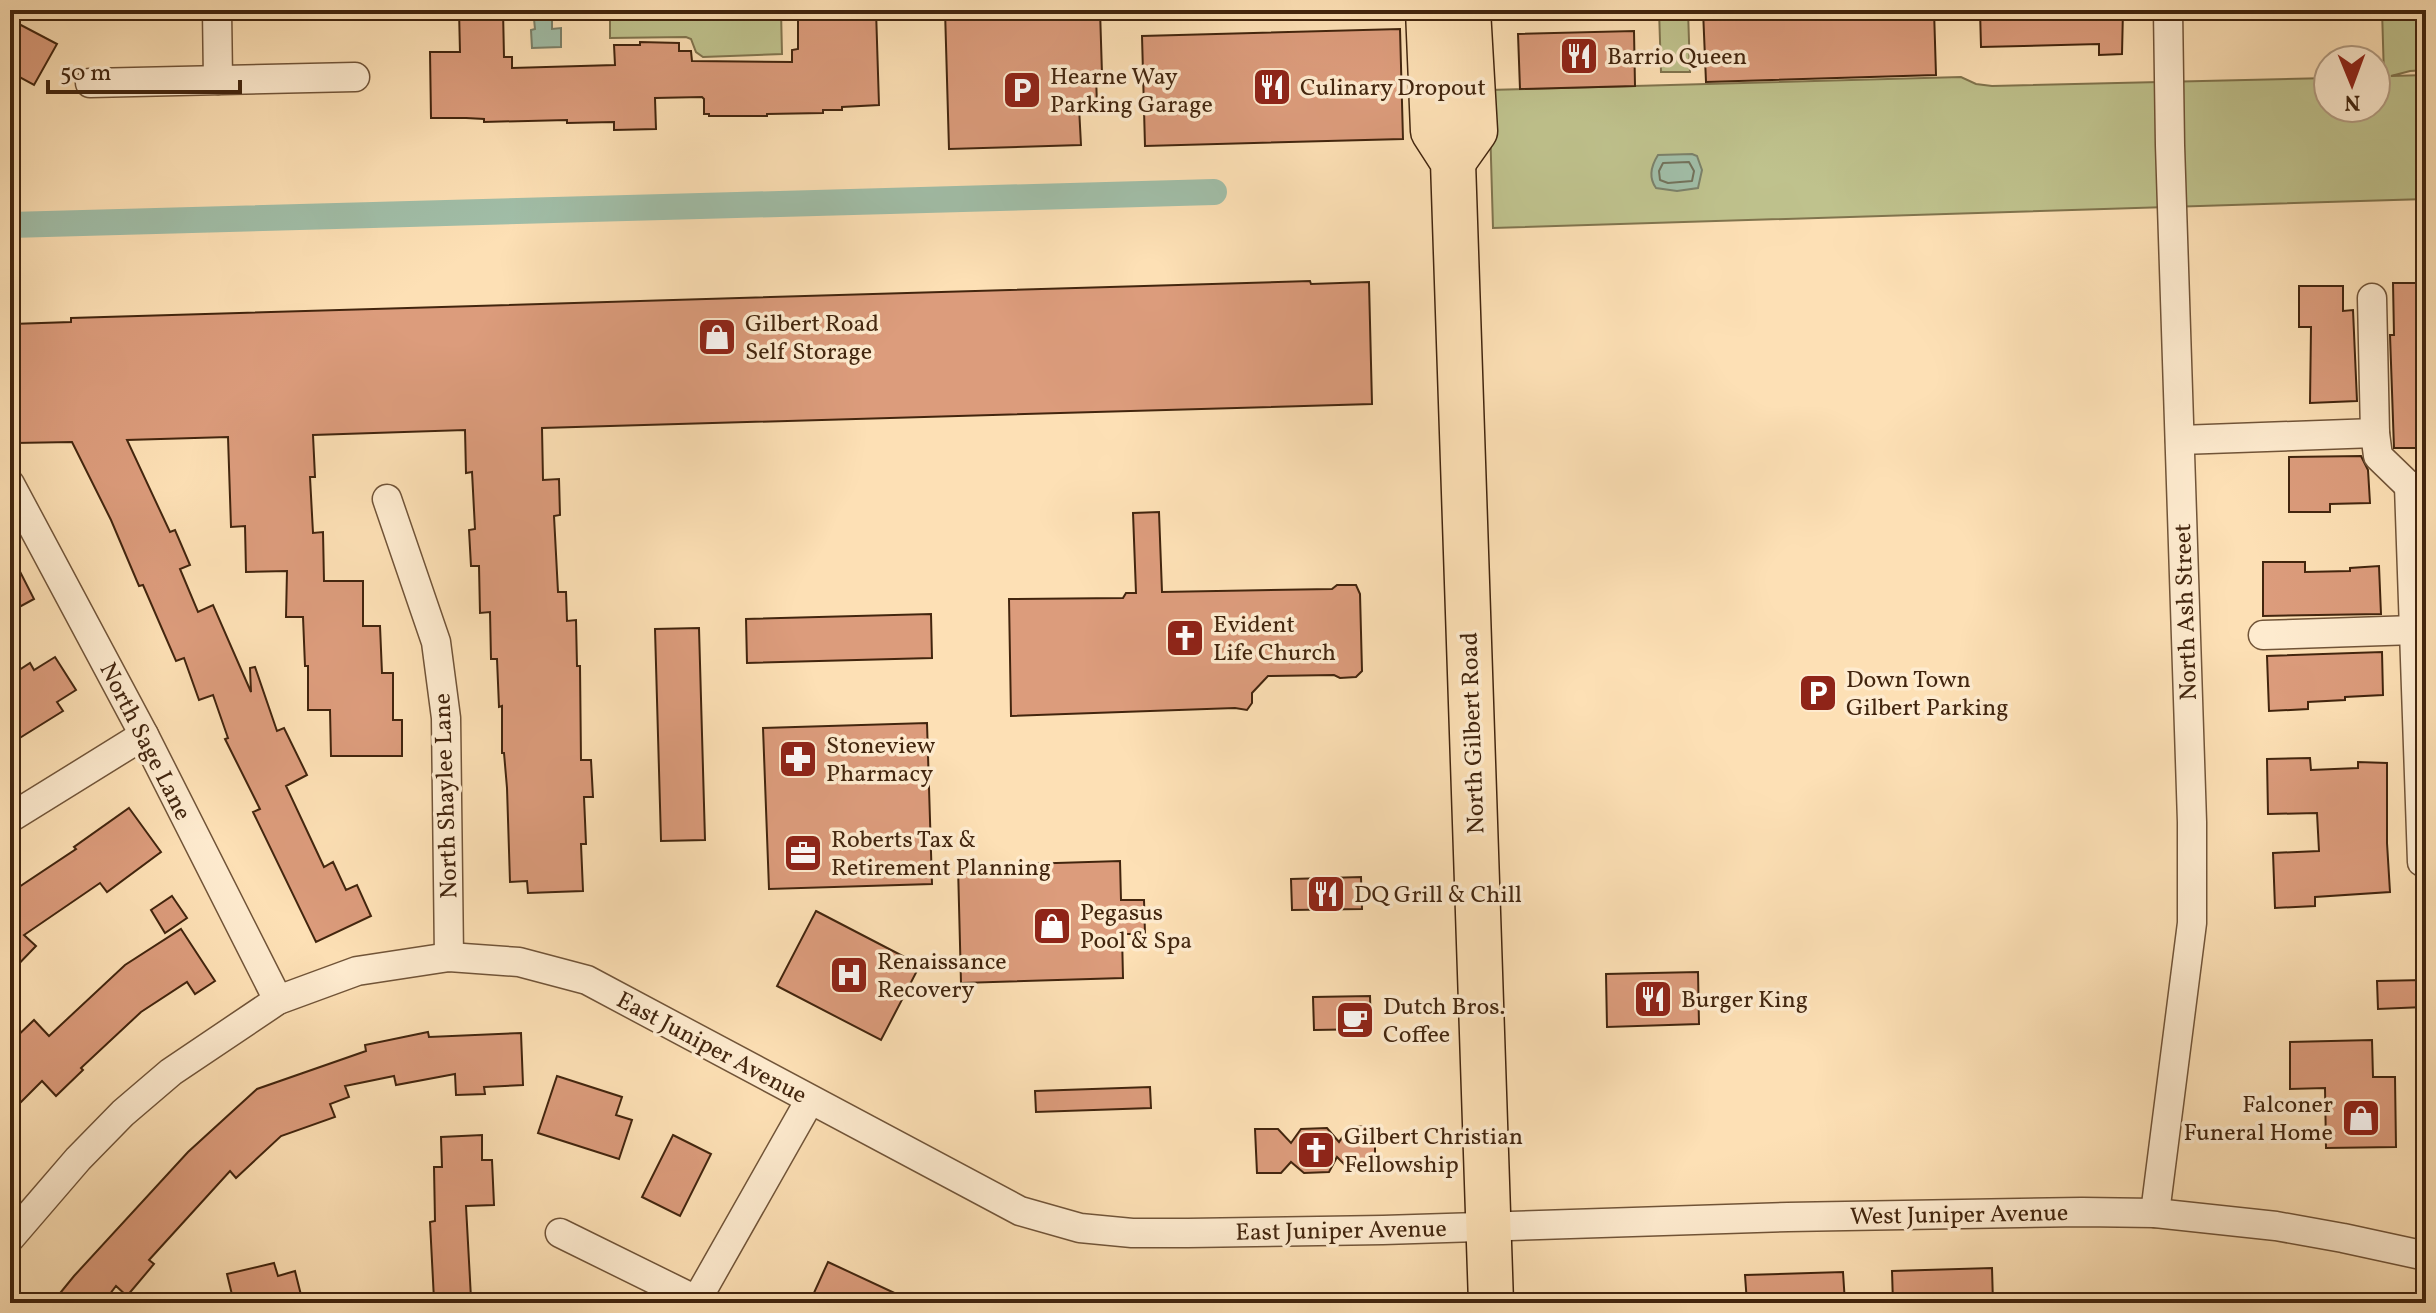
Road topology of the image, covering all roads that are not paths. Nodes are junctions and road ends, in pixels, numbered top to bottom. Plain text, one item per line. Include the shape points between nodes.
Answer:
1 (217, 10) edge
2 (1428, 10) edge
3 (1468, 10) edge
4 (2168, 10) edge
5 (355, 77) dead end
6 (218, 80) junction
7 (90, 83) dead end
8 (1453, 162) junction
9 (2372, 298) dead end
10 (2180, 440) junction
11 (2376, 445) junction
12 (10, 484) edge
13 (2418, 486) edge
14 (387, 499) dead end
15 (2415, 630) junction
16 (2263, 635) dead end
17 (144, 735) junction
18 (10, 818) edge
19 (2426, 864) edge
20 (449, 957) junction
21 (278, 1000) junction
22 (810, 1100) junction
23 (2155, 1213) junction
24 (1489, 1226) junction
25 (560, 1233) dead end
26 (10, 1238) edge
27 (2426, 1256) edge
28 (695, 1302) edge
29 (1491, 1303) edge

1 - 6 street
2 - 8 main road, North Gilbert Road via 1433,131
3 - 8 main road via 1475,131
4 - 10 street, North Ash Street
5 - 6 street
6 - 7 street
8 - 24 main road, North Gilbert Road
9 - 11 street
10 - 11 street
10 - 23 street, North Ash Street via 2192,923
11 - 13 street
12 - 17 street, North Sage Lane
13 - 15 street
14 - 20 street, North Shaylee Lane via 436,642 446,718
15 - 16 street
15 - 19 street
17 - 18 street
17 - 21 street, North Sage Lane
20 - 21 street, East Juniper Avenue via 357,971
20 - 22 street, East Juniper Avenue via 519,962 587,980
21 - 26 street, East Juniper Avenue via 171,1072 123,1113
22 - 24 street, East Juniper Avenue via 1020,1211 1080,1228 1227,1233
22 - 28 street
23 - 24 street, West Juniper Avenue
23 - 27 street, West Juniper Avenue via 2276,1226
24 - 29 main road, North Gilbert Road
25 - 28 street

